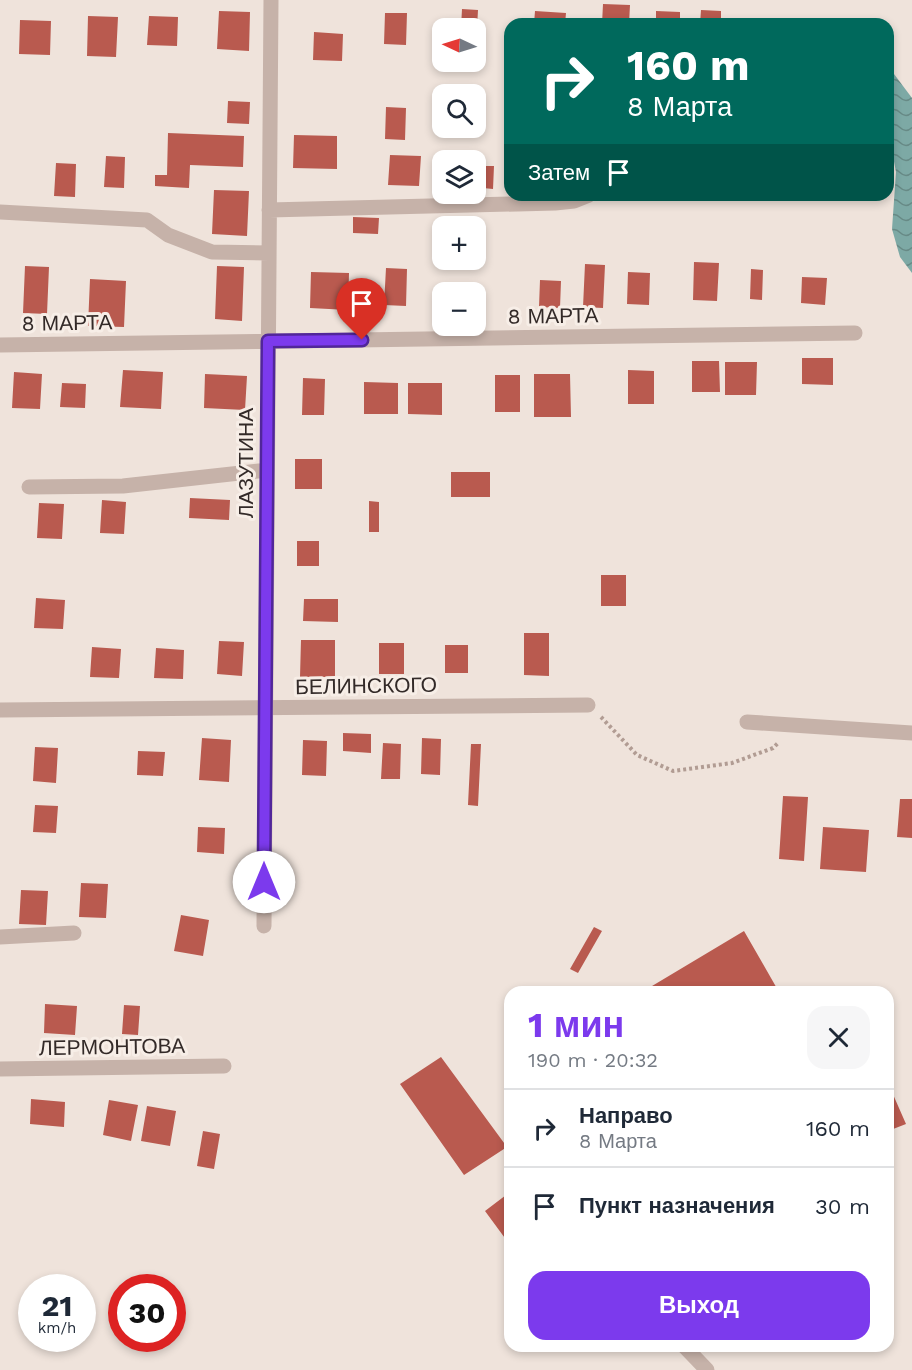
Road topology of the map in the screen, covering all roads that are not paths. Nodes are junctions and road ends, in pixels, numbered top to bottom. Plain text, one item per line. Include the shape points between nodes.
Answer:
1 (270, 0) edge
2 (574, 201) edge
3 (269, 210) junction
4 (0, 212) edge
5 (268, 253) junction
6 (855, 333) dead end
7 (268, 341) junction
8 (0, 345) edge
9 (267, 470) junction
10 (29, 487) dead end
11 (588, 705) road end
12 (265, 708) junction
13 (0, 710) edge
14 (747, 722) dead end
15 (912, 733) edge
16 (264, 926) dead end
17 (74, 933) dead end
18 (0, 937) edge
19 (224, 1066) dead end
20 (0, 1069) edge
21 (690, 1352) edge
22 (707, 1370) edge

1 - 3 street, ЛАЗУТИНА
2 - 3 street
3 - 5 street, ЛАЗУТИНА
4 - 5 street via 147,220 168,235 212,252
5 - 7 street, ЛАЗУТИНА
6 - 7 street, 8 МАРТА
7 - 8 street, 8 МАРТА
7 - 9 street, ЛАЗУТИНА
9 - 10 street via 123,486
9 - 12 street, ЛАЗУТИНА
11 - 12 street, БЕЛИНСКОГО
12 - 13 street, БЕЛИНСКОГО
12 - 16 street, ЛАЗУТИНА
14 - 15 street
17 - 18 street
19 - 20 street, ЛЕРМОНТОВА
21 - 22 street

